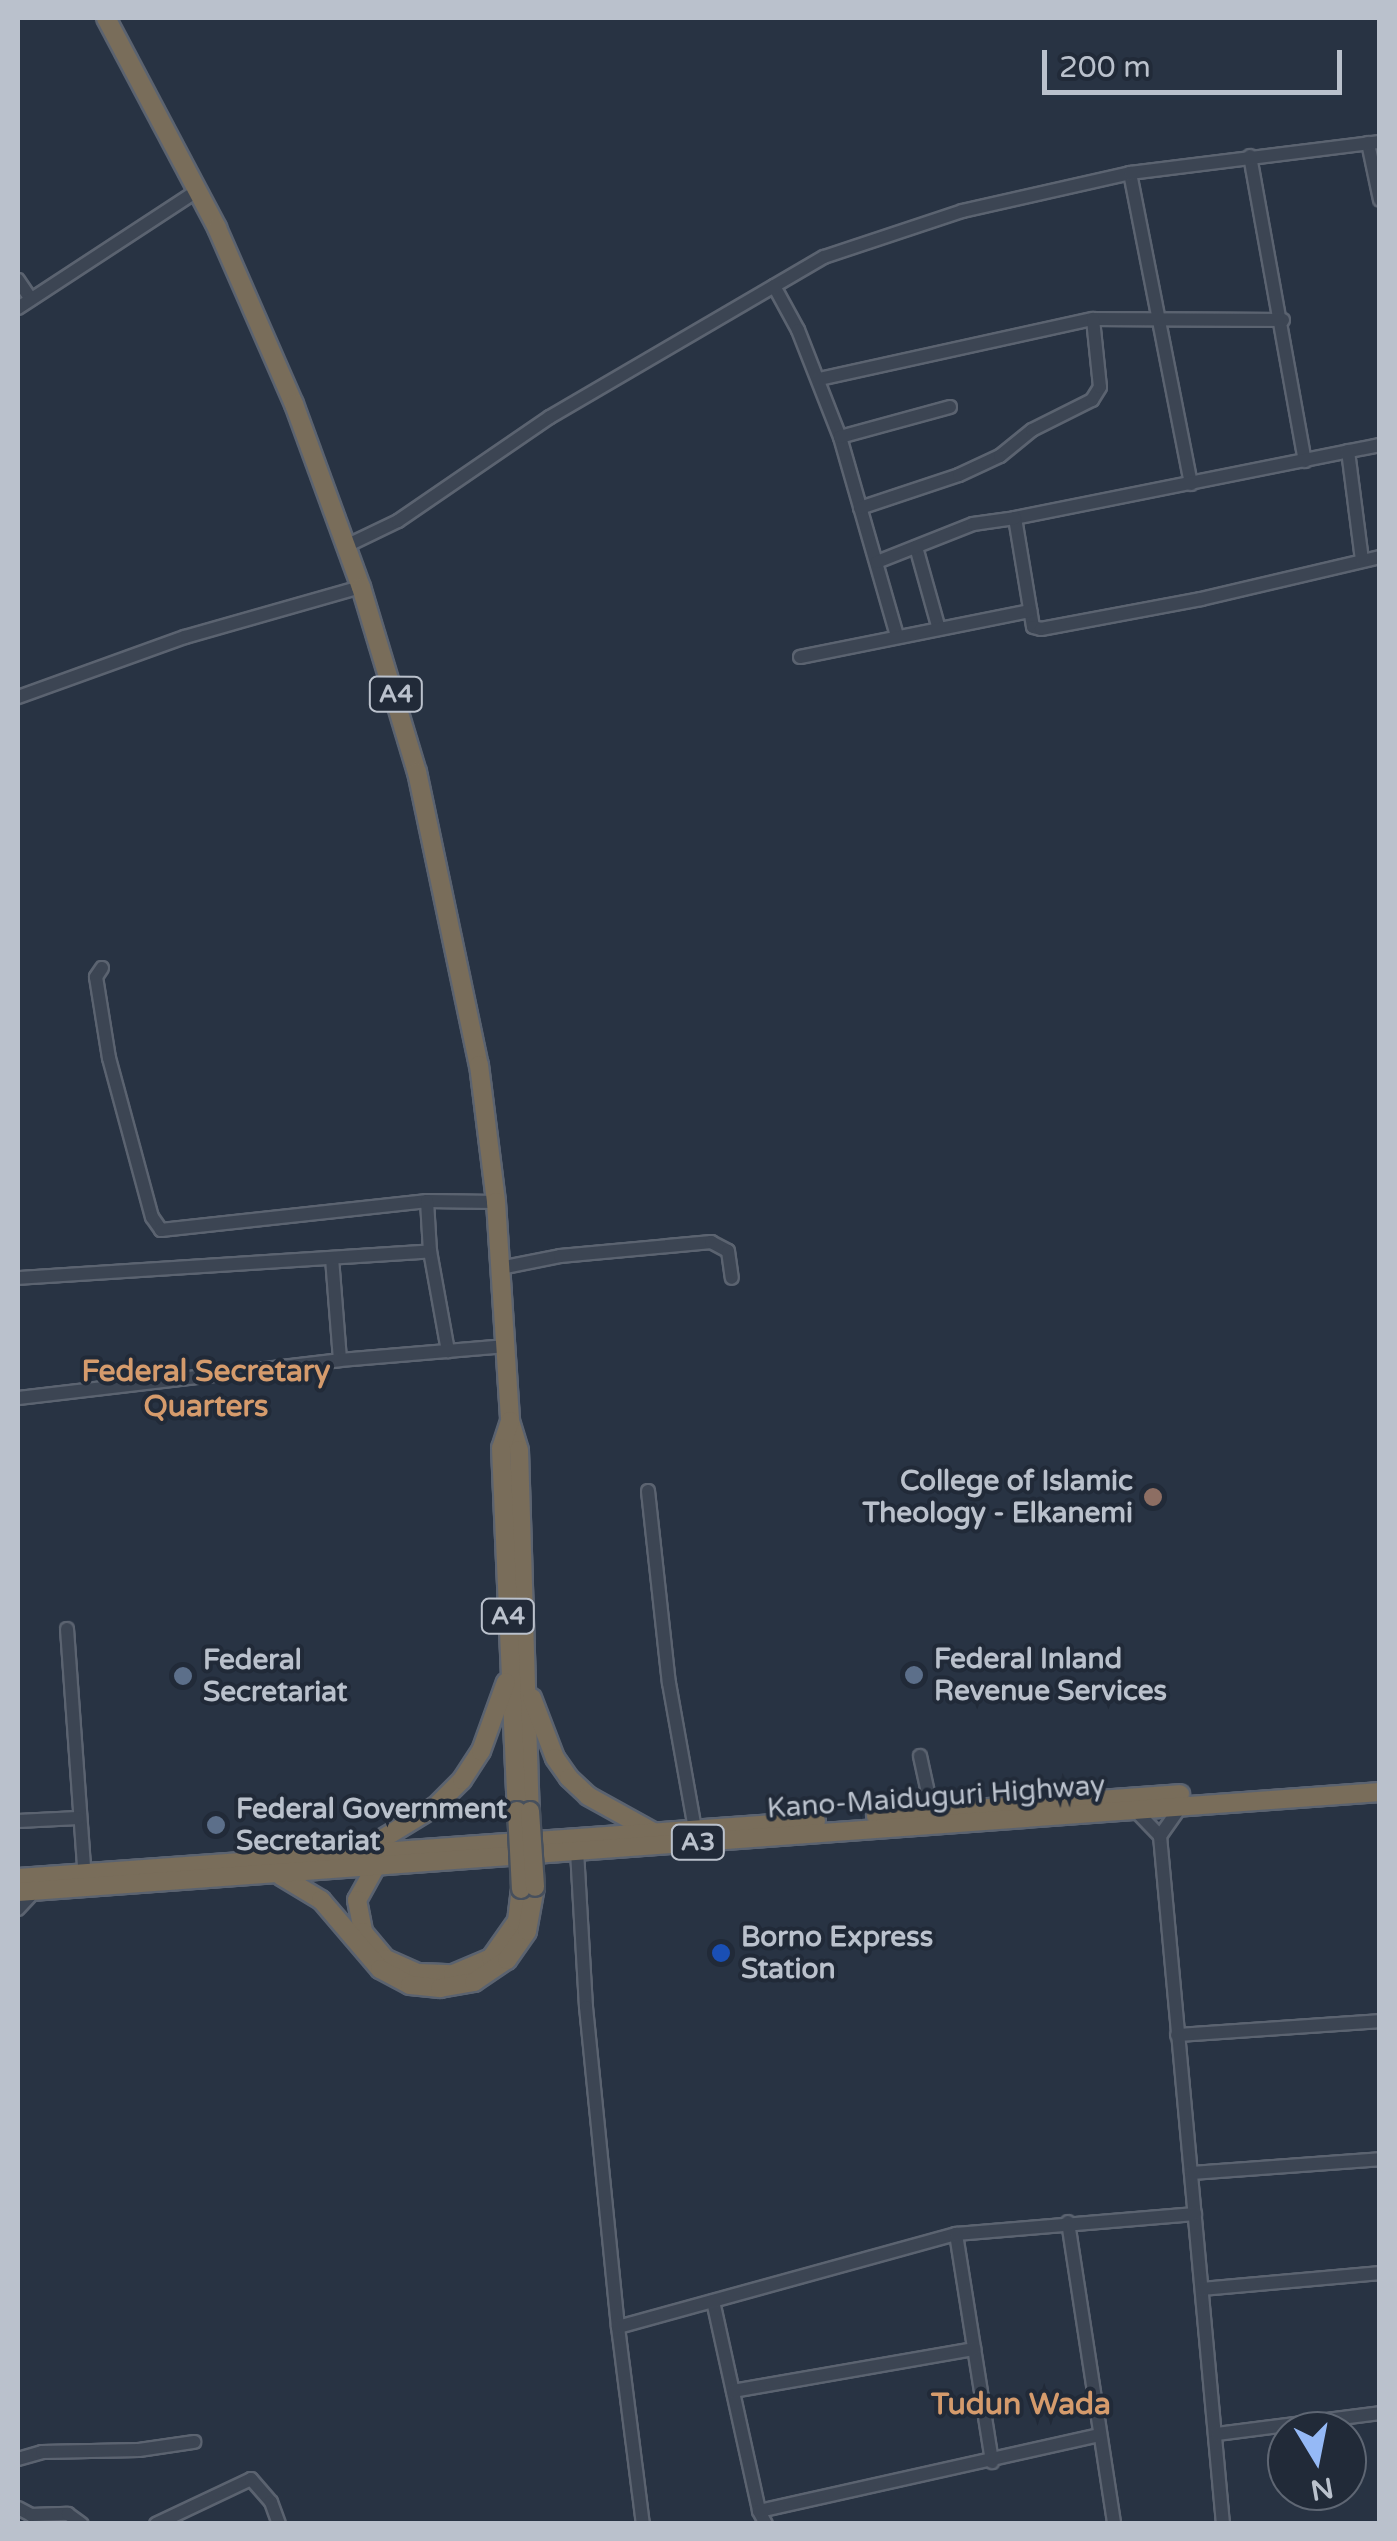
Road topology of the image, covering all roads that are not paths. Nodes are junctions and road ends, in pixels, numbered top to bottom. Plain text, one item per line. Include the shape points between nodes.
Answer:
1 (106, 18) edge
2 (1374, 142) edge
3 (1250, 156) junction
4 (1130, 173) junction
5 (198, 190) junction
6 (1380, 200) edge
7 (18, 280) edge
8 (774, 286) junction
9 (32, 299) junction
10 (18, 308) edge
11 (1159, 317) junction
12 (1094, 319) junction
13 (1284, 320) junction
14 (818, 378) junction
15 (950, 407) dead end
16 (840, 436) junction
17 (1380, 444) edge
18 (1348, 452) junction
19 (1305, 460) junction
20 (1191, 484) junction
21 (860, 508) junction
22 (1015, 518) junction
23 (346, 546) junction
24 (916, 546) junction
25 (1380, 556) edge
26 (1362, 560) junction
27 (877, 562) junction
28 (362, 587) junction
29 (1030, 612) junction
30 (938, 626) junction
31 (897, 636) junction
32 (800, 657) dead end
33 (18, 697) edge
34 (102, 968) dead end
35 (427, 1201) junction
36 (496, 1202) junction
37 (430, 1251) junction
38 (332, 1258) junction
39 (500, 1268) junction
40 (18, 1278) edge
41 (732, 1278) dead end
42 (506, 1346) junction
43 (448, 1351) junction
44 (340, 1360) junction
45 (18, 1398) edge
46 (648, 1491) dead end
47 (66, 1629) dead end
48 (516, 1671) junction
49 (920, 1756) dead end
50 (1380, 1779) edge
51 (1380, 1792) edge
52 (1181, 1806) junction
53 (1135, 1810) junction
54 (932, 1811) junction
55 (78, 1818) junction
56 (18, 1821) edge
57 (694, 1829) junction
58 (654, 1832) junction
59 (1160, 1836) junction
60 (577, 1851) junction
61 (358, 1853) junction
62 (376, 1866) junction
63 (276, 1874) junction
64 (18, 1878) edge
65 (85, 1880) junction
66 (528, 1888) junction
67 (26, 1892) edge
68 (18, 1909) edge
69 (1380, 2020) edge
70 (1178, 2036) junction
71 (1380, 2158) edge
72 (1191, 2173) junction
73 (1195, 2214) junction
74 (1068, 2222) junction
75 (956, 2234) junction
76 (1380, 2274) edge
77 (1202, 2289) junction
78 (714, 2301) junction
79 (618, 2327) junction
80 (974, 2349) junction
81 (733, 2392) junction
82 (1380, 2413) edge
83 (1217, 2434) junction
84 (1099, 2435) junction
85 (194, 2442) dead end
86 (18, 2459) edge
87 (992, 2462) junction
88 (18, 2508) edge
89 (763, 2517) edge
90 (82, 2524) edge
91 (156, 2524) edge
92 (279, 2524) edge
93 (643, 2524) edge
94 (1114, 2524) edge
95 (1224, 2524) edge

1 - 5 highway, A4
2 - 3 street
2 - 6 street
3 - 4 street
3 - 13 street
4 - 8 street via 885,234 824,257
4 - 11 street
5 - 9 street
5 - 23 highway, A4 via 294,404
7 - 9 street
8 - 14 street
8 - 23 street
9 - 10 street
11 - 12 street
11 - 13 street
11 - 20 street
12 - 14 street
12 - 21 street via 1100,387 1092,400 959,476
13 - 19 street
14 - 16 street
15 - 16 street
16 - 21 street
17 - 18 street
18 - 19 street
18 - 26 street
19 - 20 street
20 - 22 street
21 - 27 street
22 - 24 street via 973,524
22 - 29 street
23 - 28 highway, A4
24 - 27 street
24 - 30 street
25 - 26 street
26 - 29 street via 1054,628 1033,628
27 - 31 street
28 - 33 street via 185,636
28 - 36 highway, A4 via 441,876 479,1065
29 - 30 street
30 - 31 street
31 - 32 street
34 - 35 street via 96,977 109,1058 161,1230
35 - 36 street
35 - 37 street
36 - 39 highway, A4
37 - 38 street
37 - 43 street
38 - 40 street
38 - 44 street
39 - 41 street via 711,1242 728,1251
39 - 42 highway, A4
42 - 43 street
42 - 48 highway, A4 via 510,1421 500,1448
43 - 44 street
44 - 45 street
46 - 57 street via 669,1683
47 - 55 street
48 - 58 highway via 569,1778 588,1796
48 - 61 highway via 462,1780 436,1806
48 - 66 highway, A4, bridge
49 - 54 street
50 - 54 highway, Kano-Maiduguri Highway / A3
51 - 52 highway, Kano-Maiduguri Highway / A3
52 - 53 highway, Kano-Maiduguri Highway / A3
52 - 59 street
53 - 59 street
53 - 60 highway, Kano-Maiduguri Highway / A3
54 - 57 highway, Kano-Maiduguri Highway / A3
55 - 56 street
55 - 65 street
57 - 58 highway, Kano-Maiduguri Highway / A3
58 - 61 highway, Kano-Maiduguri Highway / A3
59 - 70 street
60 - 62 highway, Kano-Maiduguri Highway / A3
60 - 79 street
61 - 65 highway, Kano-Maiduguri Highway / A3
62 - 63 highway, Kano-Maiduguri Highway / A3
62 - 66 highway, A4 via 357,1900 363,1932 386,1959 418,1973 453,1974 492,1958 517,1922
63 - 65 highway, Kano-Maiduguri Highway / A3
63 - 66 highway, A4 via 322,1900 380,1969 410,1985 440,1988 474,1982 507,1960 527,1931
64 - 65 highway, Kano-Maiduguri Highway / A3
65 - 67 highway, Kano-Maiduguri Highway / A3
67 - 68 street
69 - 70 street
70 - 72 street
71 - 72 street
72 - 73 street
73 - 74 street
73 - 77 street
74 - 75 street
74 - 84 street
75 - 78 street
75 - 80 street
76 - 77 street
77 - 83 street
78 - 79 street
78 - 81 street
79 - 93 street
80 - 81 street
80 - 87 street
81 - 89 street
82 - 83 street
83 - 95 street
84 - 87 street
84 - 94 street
85 - 86 street
87 - 89 street
88 - 90 street via 68,2514
91 - 92 street via 251,2478

